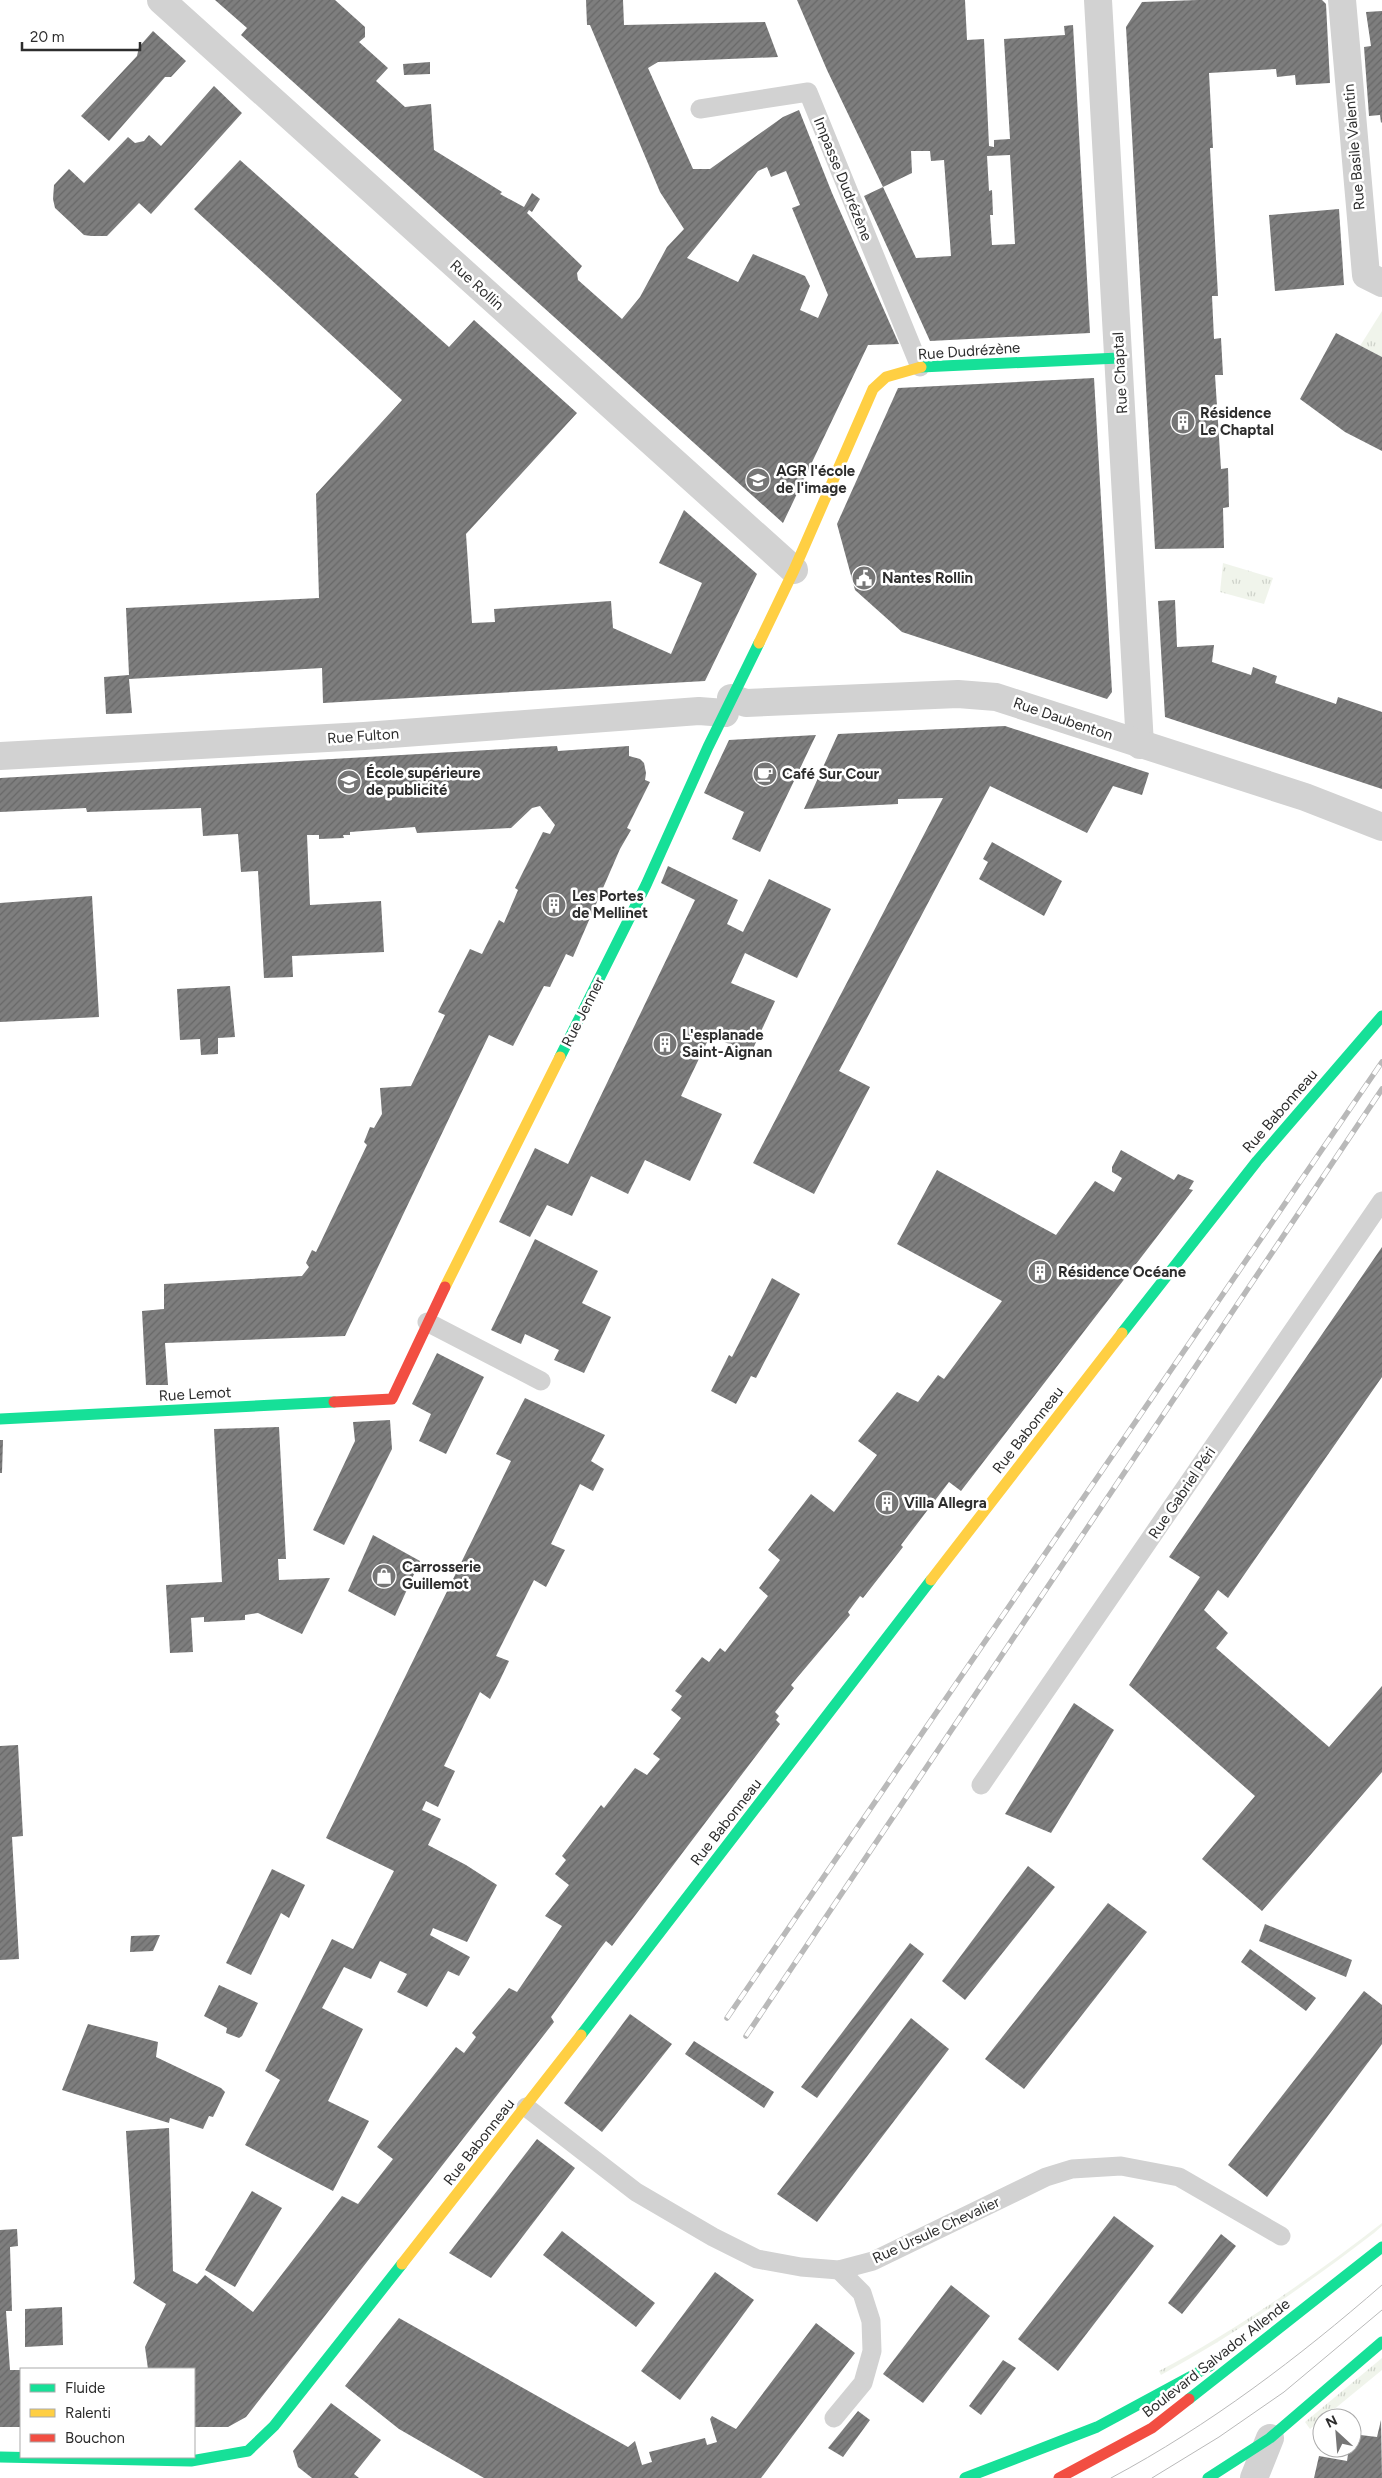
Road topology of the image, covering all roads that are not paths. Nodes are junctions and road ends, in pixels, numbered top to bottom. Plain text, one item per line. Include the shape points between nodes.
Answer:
1 (161, 0) edge
2 (1098, 0) edge
3 (1342, 0) edge
4 (700, 109) dead end
5 (1382, 283) edge
6 (1119, 358) junction
7 (920, 367) junction
8 (794, 570) junction
9 (728, 706) junction
10 (1140, 746) junction
11 (0, 756) edge
12 (1382, 827) edge
13 (1382, 1016) edge
14 (1382, 1201) edge
15 (427, 1322) junction
16 (541, 1381) dead end
17 (392, 1398) joint
18 (0, 1419) edge
19 (981, 1785) dead end
20 (526, 2107) junction
21 (1281, 2236) dead end
22 (1382, 2247) edge
23 (839, 2270) junction
24 (1273, 2332) junction
25 (1382, 2342) edge
26 (834, 2418) dead end
27 (1270, 2438) junction
28 (0, 2457) edge
29 (20, 2457) edge
30 (48, 2458) edge
31 (966, 2478) edge
32 (1059, 2478) edge
33 (1208, 2478) edge
34 (1254, 2478) edge

1 - 8 street, Rue Rollin
2 - 6 street, Rue Chaptal
3 - 5 street, Rue Basile Valentin via 1366,275
4 - 7 lane, Impasse Dudrézène via 808,92
6 - 7 street, Rue Dudrézène
6 - 10 street, Rue Chaptal
7 - 8 street, Rue Dudrézène via 886,377 873,389
8 - 9 street, Rue Dudrézène
9 - 10 street, Rue Daubenton via 958,694 996,697
9 - 11 street, Rue Fulton via 699,711 364,736
9 - 15 street, Rue Jenner via 646,885
10 - 12 street, Rue Daubenton via 1305,797
13 - 20 street, Rue Babonneau via 1257,1161 1024,1458
14 - 19 lane, Rue Gabriel Péri
15 - 16 lane
15 - 17 street, Rue Jenner
17 - 18 street, Rue Lemot
20 - 23 lane, Rue Ursule Chevalier via 636,2192 713,2237 758,2259
20 - 30 street, Rue Babonneau via 274,2426 248,2451 191,2461
21 - 23 lane, Rue Ursule Chevalier via 1179,2177 1121,2166 1072,2169 1046,2177 873,2261
22 - 24 street, Boulevard Salvador Allende
23 - 26 lane via 862,2293 872,2321 872,2351 863,2383
24 - 31 street via 1097,2427
24 - 32 street, Boulevard Salvador Allende via 1152,2428
25 - 27 street
27 - 33 street
27 - 34 street
28 - 29 street, Rue Babonneau

